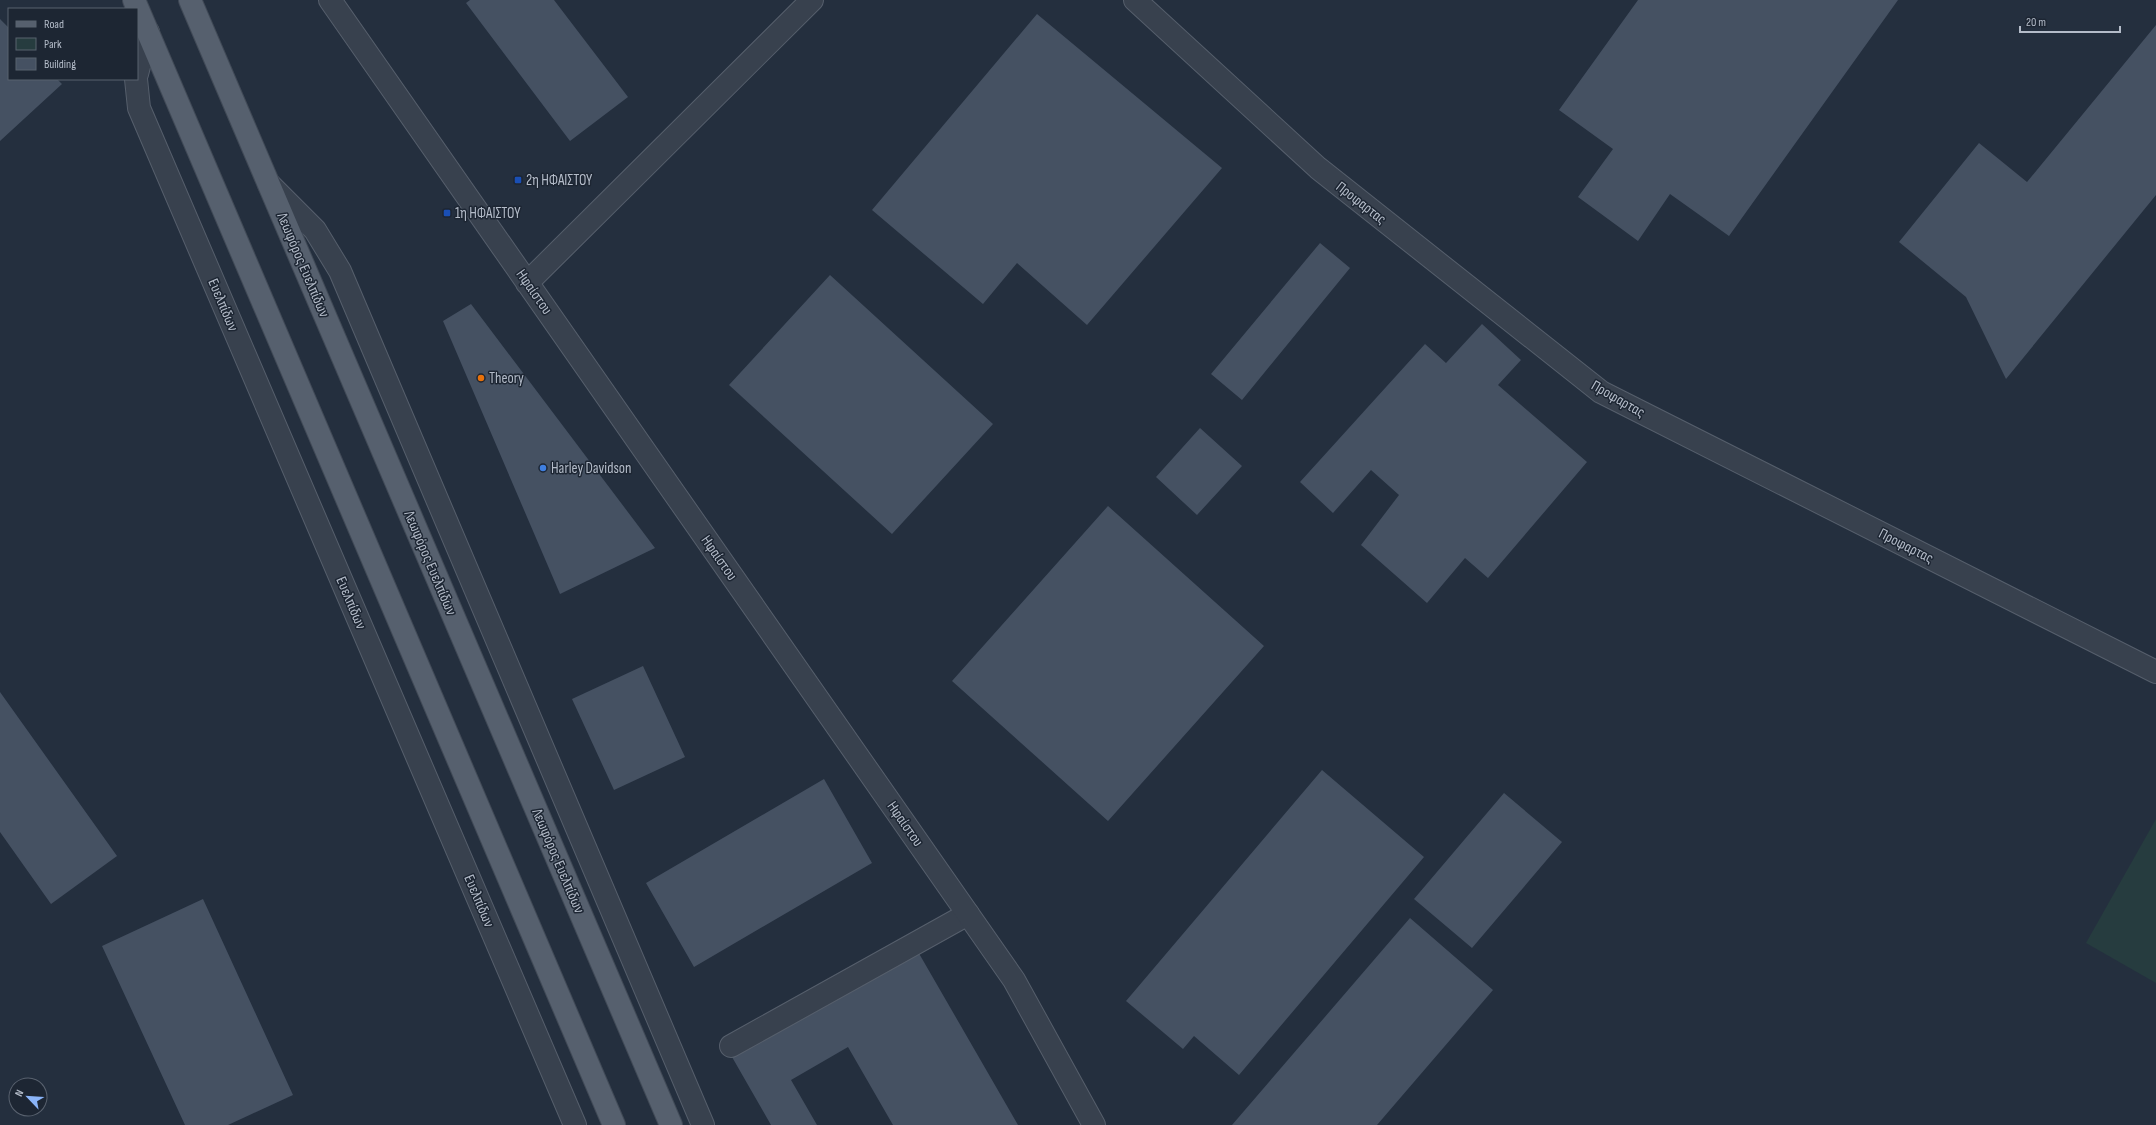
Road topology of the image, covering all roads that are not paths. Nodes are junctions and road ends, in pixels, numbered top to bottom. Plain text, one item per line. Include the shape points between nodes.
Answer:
1 (191, 0) edge
2 (330, 0) edge
3 (812, 0) edge
4 (1135, 0) edge
5 (138, 9) edge
6 (148, 32) junction
7 (138, 70) edge
8 (136, 80) edge
9 (269, 184) junction
10 (527, 283) junction
11 (2156, 672) edge
12 (968, 914) junction
13 (619, 928) junction
14 (591, 938) junction
15 (731, 1046) dead end
16 (575, 1125) edge
17 (614, 1125) edge
18 (671, 1125) edge
19 (703, 1125) edge
20 (1094, 1125) edge

1 - 9 main road, Λεωφόρος Ευελπίδων
2 - 10 street, Ηφαίστου
3 - 10 street
4 - 11 street, Προφαρτας via 1318,168 1600,392
5 - 6 main road
6 - 7 street
6 - 17 main road
8 - 16 street, Ευελπίδων via 138,108
9 - 13 street via 315,230 340,271
9 - 14 main road, Λεωφόρος Ευελπίδων
10 - 12 street, Ηφαίστου
12 - 15 street
12 - 20 street, Ηφαίστου via 1014,980
13 - 14 street
13 - 19 street
14 - 18 main road, Λεωφόρος Ευελπίδων

